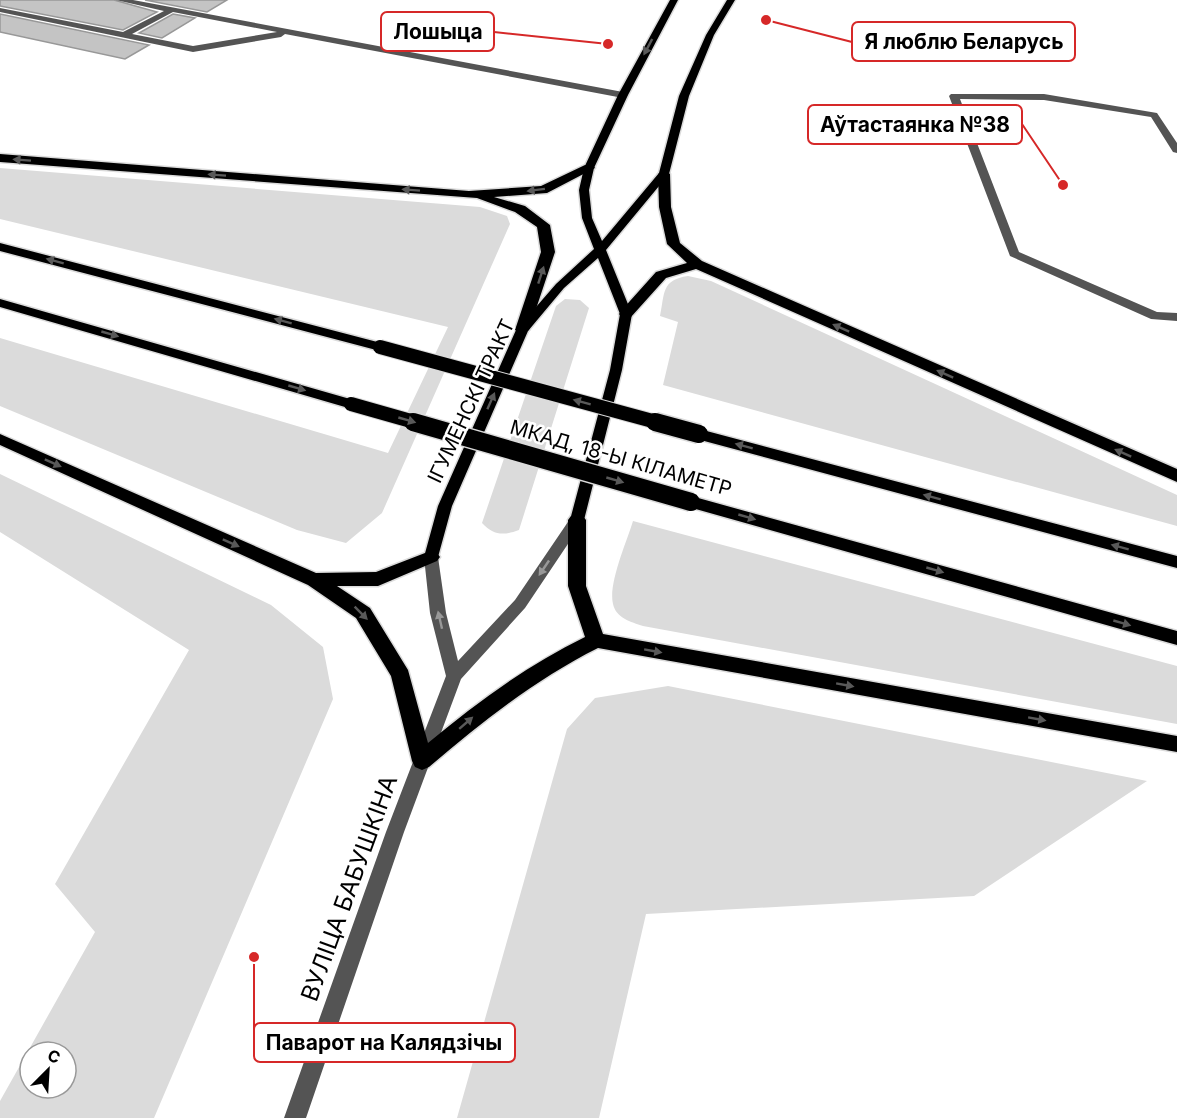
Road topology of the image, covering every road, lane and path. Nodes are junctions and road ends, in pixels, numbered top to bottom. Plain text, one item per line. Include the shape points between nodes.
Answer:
1 (120, 0) edge
2 (674, 0) edge
3 (731, 0) edge
4 (0, 10) edge
5 (171, 10) junction
6 (290, 33) junction
7 (124, 35) junction
8 (623, 95) junction
9 (1177, 150) edge
10 (0, 158) edge
11 (589, 168) junction
12 (664, 174) junction
13 (470, 195) junction
14 (0, 247) edge
15 (599, 251) junction
16 (697, 264) junction
17 (0, 303) edge
18 (626, 314) junction
19 (1177, 317) edge
20 (522, 330) junction
21 (0, 439) edge
22 (1177, 476) edge
23 (577, 520) junction
24 (430, 557) junction
25 (1177, 562) edge
26 (314, 580) junction
27 (1177, 639) edge
28 (596, 640) junction
29 (454, 676) junction
30 (1177, 744) edge
31 (422, 761) junction
32 (295, 1118) edge

1 - 5 street
2 -> 8 main road
3 - 12 main road, ІГУМЕНСКІ ТРАКТ via 710,35 684,96
4 - 7 street
5 - 6 street
5 - 7 street
6 - 7 street via 193,49
6 - 8 street
8 - 11 main road
9 - 19 street via 1154,115 1044,97 954,96 1014,254 1155,316
13 -> 10 highway
11 -> 13 highway via 543,190
11 - 15 main road via 584,190 587,218
12 - 15 main road, ІГУМЕНСКІ ТРАКТ
12 - 16 highway via 664,207 674,244
20 -> 13 highway via 548,252 543,225 520,209
25 -> 14 highway, bridge
15 - 18 main road
15 - 20 main road, ІГУМЕНСКІ ТРАКТ via 560,286
16 - 18 highway via 661,275
22 -> 16 highway
17 -> 27 highway, МКАД, 18-Ы КІЛАМЕТР, bridge
18 - 23 main road via 616,370
24 -> 20 main road, ІГУМЕНСКІ ТРАКТ via 445,506
21 -> 26 highway
23 - 28 highway via 577,586
23 -> 29 street, ВУЛІЦА БАБУШКІНА via 520,604
24 - 26 highway via 378,579
29 -> 24 street via 438,613
26 -> 31 highway via 363,613 396,666
28 -> 30 highway
31 -> 28 highway via 477,714 554,661
29 - 31 street, ВУЛІЦА БАБУШКІНА
31 - 32 street, ВУЛІЦА БАБУШКІНА

